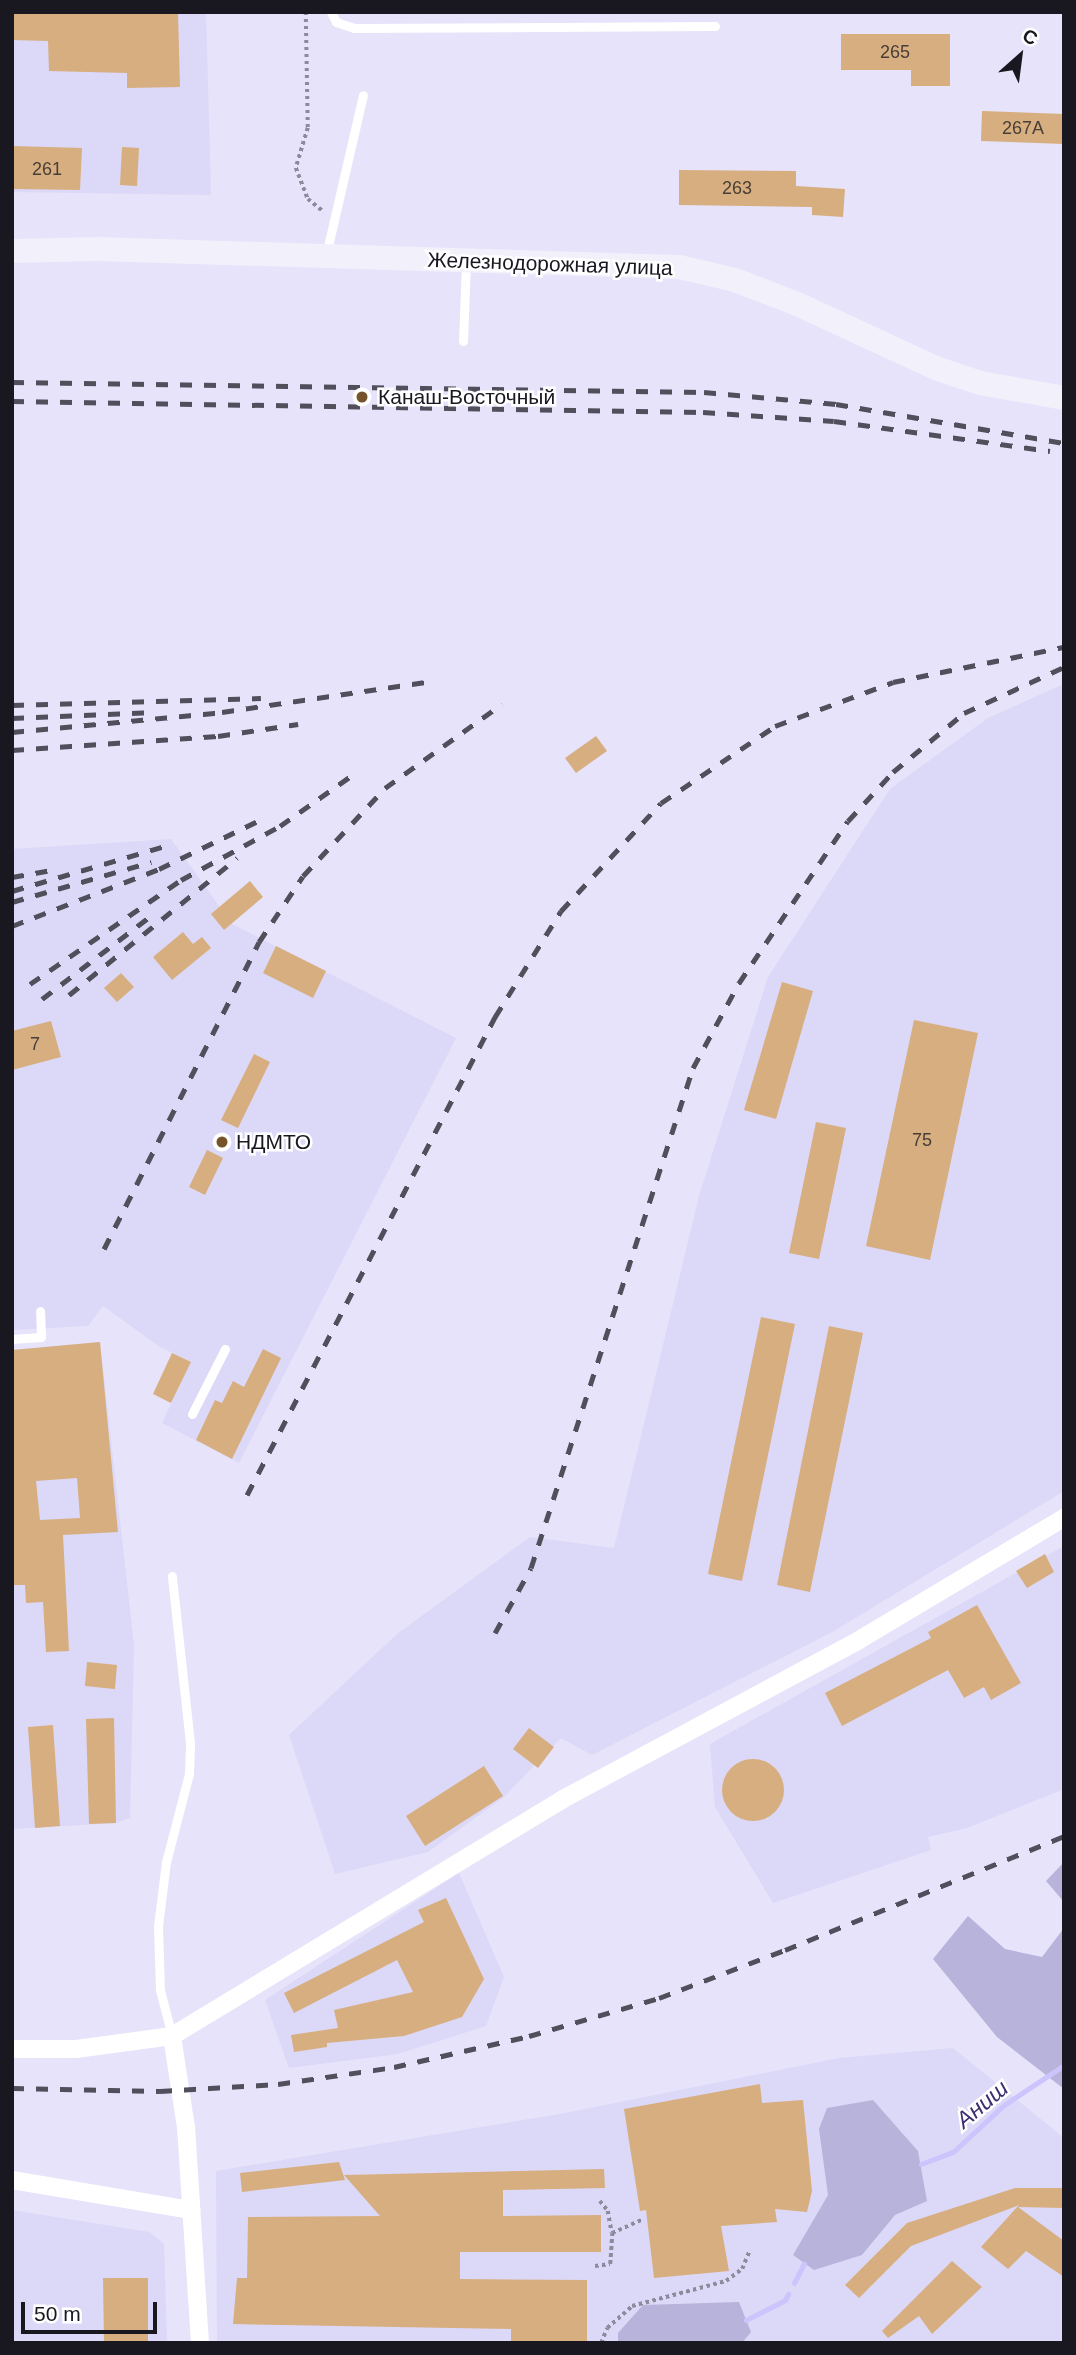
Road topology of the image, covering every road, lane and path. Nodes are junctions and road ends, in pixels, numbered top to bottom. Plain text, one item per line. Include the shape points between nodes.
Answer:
1 (306, 12) edge
2 (331, 12) edge
3 (715, 26) dead end
4 (363, 95) dead end
5 (334, 220) junction
6 (12, 251) edge
7 (326, 257) junction
8 (466, 261) junction
9 (463, 341) dead end
10 (1064, 398) edge
11 (40, 1311) dead end
12 (12, 1339) edge
13 (225, 1349) dead end
14 (192, 1414) dead end
15 (1064, 1518) edge
16 (172, 1577) dead end
17 (172, 2036) junction
18 (12, 2049) edge
19 (12, 2180) edge
20 (600, 2201) dead end
21 (192, 2210) junction
22 (642, 2220) dead end
23 (612, 2233) junction
24 (749, 2252) dead end
25 (595, 2266) dead end
26 (200, 2343) edge
27 (601, 2343) edge

1 - 5 path via 308,128 296,168 308,199
2 - 3 lane via 336,22 354,28
4 - 5 lane
5 - 7 lane
6 - 7 street, Железнодорожная улица
7 - 8 street, Железнодорожная улица
8 - 9 lane
8 - 10 street, Железнодорожная улица via 678,267 735,280 938,369 980,383
11 - 12 lane via 41,1337
13 - 14 lane
15 - 17 street via 859,1640 562,1799
16 - 17 lane via 190,1743 189,1774 166,1861 158,1926 160,1990
17 - 18 street via 76,2049
17 - 21 street
19 - 21 street
20 - 23 path via 608,2211
21 - 26 street
22 - 23 path
23 - 25 path via 610,2264
24 - 27 path via 742,2269 726,2281 632,2306 607,2328

